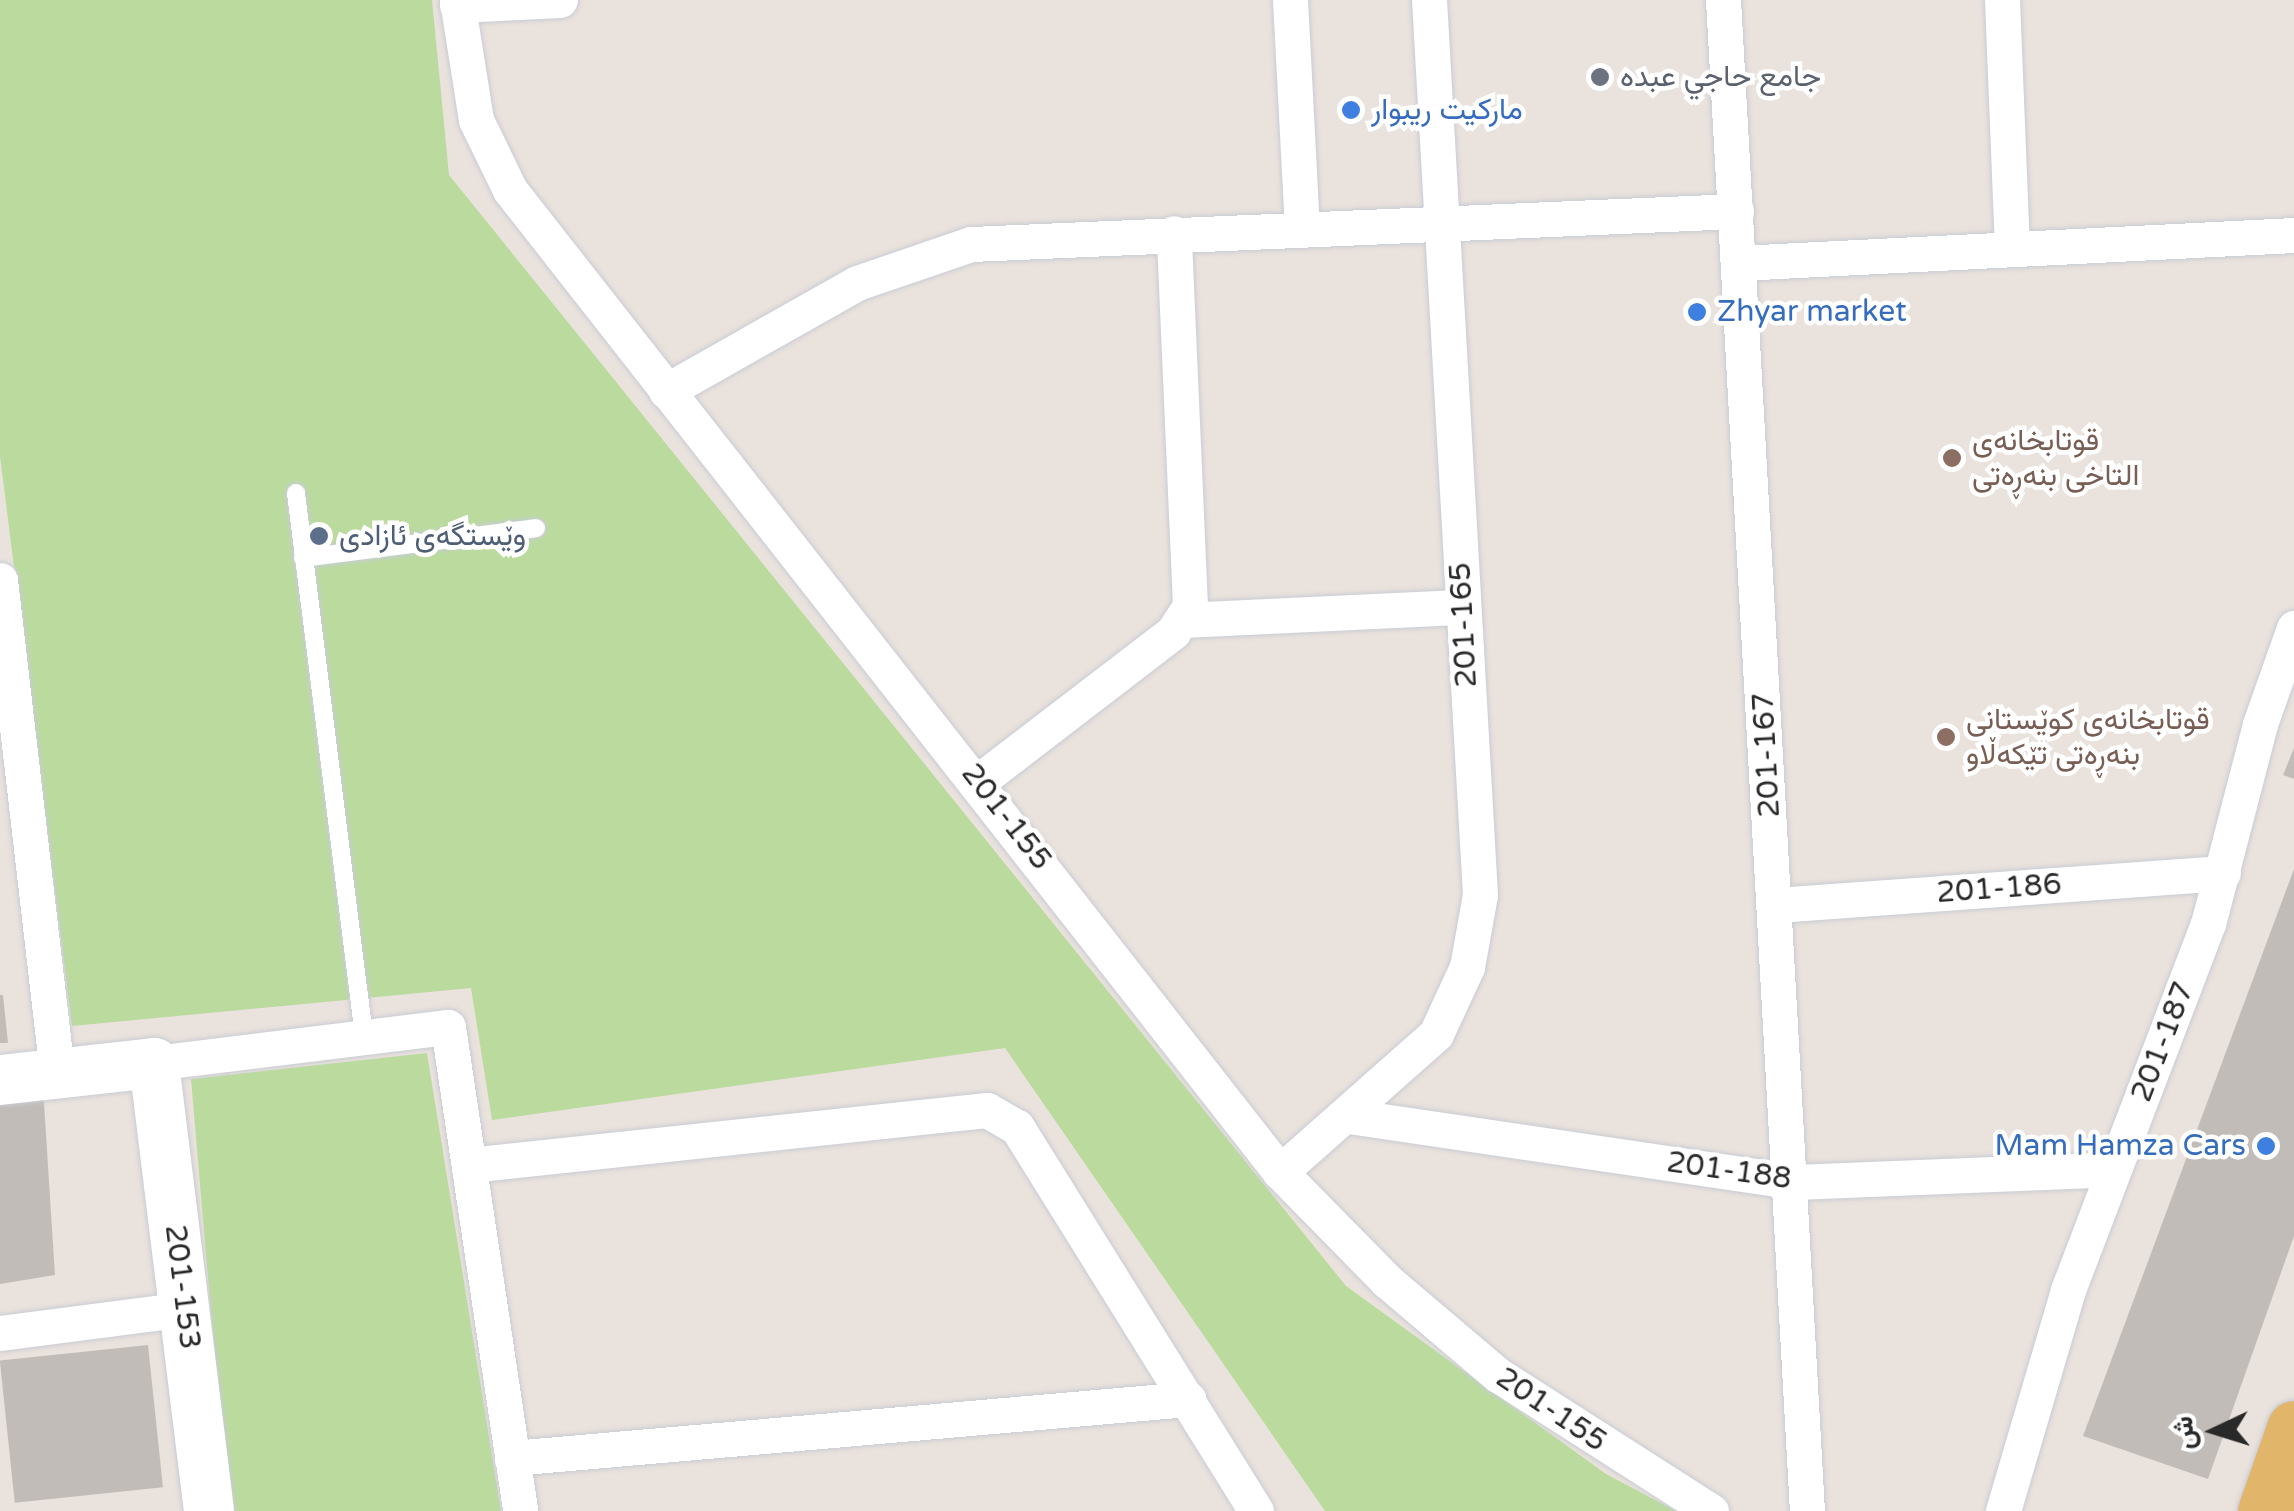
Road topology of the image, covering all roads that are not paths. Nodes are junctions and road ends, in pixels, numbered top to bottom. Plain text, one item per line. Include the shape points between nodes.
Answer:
1 (560, 0) edge
2 (1290, 0) edge
3 (1430, 0) edge
4 (1723, 0) edge
5 (2002, 0) edge
6 (457, 3) edge
7 (1736, 211) junction
8 (1444, 223) junction
9 (1302, 228) junction
10 (1174, 234) junction
11 (2294, 235) edge
12 (2012, 246) junction
13 (1739, 263) junction
14 (666, 391) junction
15 (296, 492) dead end
16 (536, 528) dead end
17 (303, 558) junction
18 (0, 580) edge
19 (1463, 607) junction
20 (1184, 620) junction
21 (2294, 628) edge
22 (979, 781) junction
23 (2224, 872) junction
24 (1776, 905) junction
25 (364, 1036) junction
26 (154, 1063) junction
27 (57, 1074) junction
28 (0, 1080) edge
29 (1349, 1116) junction
30 (468, 1164) junction
31 (2113, 1170) junction
32 (1280, 1172) junction
33 (1794, 1182) junction
34 (184, 1309) junction
35 (0, 1333) edge
36 (1188, 1398) junction
37 (2294, 1428) edge
38 (512, 1458) junction
39 (209, 1511) edge
40 (520, 1511) edge
41 (1256, 1511) edge
42 (1711, 1511) edge
43 (1807, 1511) edge
44 (2004, 1511) edge
45 (2265, 1511) edge

1 - 6 street
2 - 9 street
3 - 8 street, 201-165
4 - 7 street, 201-167
5 - 12 street
6 - 14 street, 201-155 via 466,83 490,156 532,221
7 - 8 street
7 - 13 street, 201-167
8 - 9 street
8 - 19 street, 201-165
9 - 10 street
10 - 14 street via 1011,240 932,252 856,283
10 - 20 street via 1193,591
11 - 12 street
12 - 13 street
13 - 24 street, 201-167
14 - 22 street, 201-155
15 - 17 lane
16 - 17 lane
17 - 25 lane
18 - 27 street
19 - 20 street
19 - 29 street, 201-165 via 1480,895 1468,967 1436,1034
20 - 22 street
21 - 23 street, 201-187 via 2260,724
22 - 32 street, 201-155
23 - 24 street, 201-186
23 - 31 street, 201-187
24 - 33 street, 201-167
25 - 26 street
25 - 30 street via 448,1026
26 - 27 street
26 - 34 street, 201-153
27 - 28 street
29 - 32 street, 201-165
29 - 33 street, 201-188
30 - 36 street via 987,1110 1017,1127
30 - 38 street
31 - 33 street, 201-188
31 - 44 street, 201-187 via 2048,1352
32 - 42 street, 201-155 via 1386,1282 1498,1375
33 - 43 street, 201-167
34 - 35 street
34 - 39 street, 201-153
36 - 38 street
36 - 41 street
37 - 45 main road
38 - 40 street

